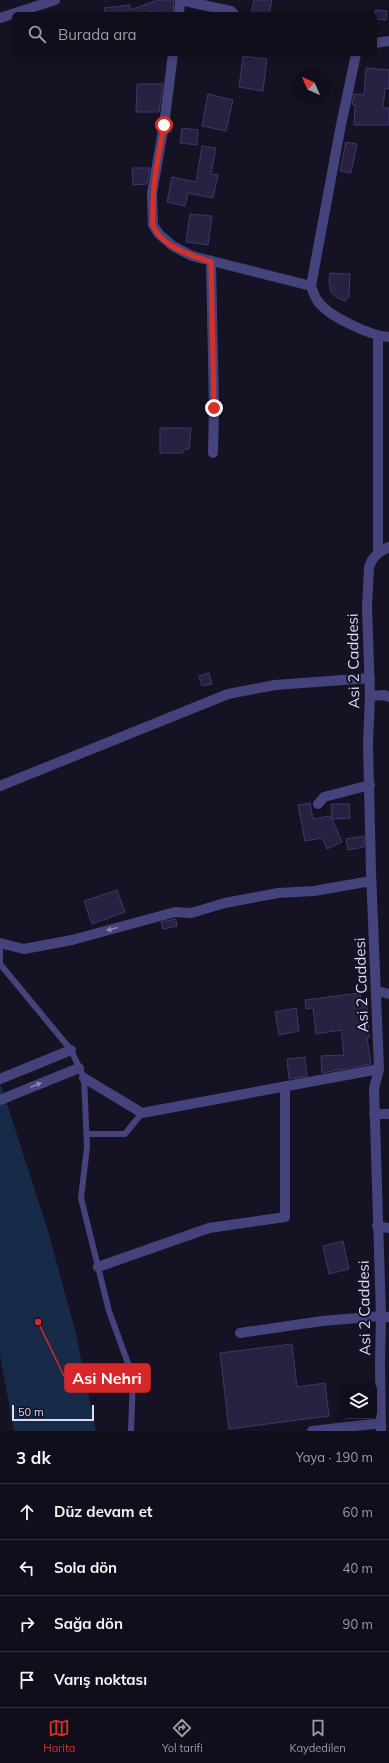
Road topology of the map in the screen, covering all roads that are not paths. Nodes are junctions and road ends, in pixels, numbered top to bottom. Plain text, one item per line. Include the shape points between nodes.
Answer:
1 (55, 0) edge
2 (180, 1) edge
3 (18, 12) edge
4 (178, 12) edge
5 (231, 12) edge
6 (12, 14) edge
7 (0, 18) edge
8 (389, 41) edge
9 (377, 43) edge
10 (173, 56) edge
11 (356, 56) edge
12 (211, 262) junction
13 (310, 286) junction
14 (378, 336) junction
15 (389, 337) edge
16 (213, 453) dead end
17 (389, 547) edge
18 (378, 553) junction
19 (370, 678) junction
20 (388, 694) edge
21 (370, 696) junction
22 (370, 785) junction
23 (0, 786) edge
24 (318, 804) dead end
25 (371, 881) junction
26 (0, 943) edge
27 (377, 991) junction
28 (389, 994) edge
29 (71, 1050) junction
30 (79, 1068) junction
31 (379, 1068) junction
32 (84, 1078) junction
33 (0, 1079) edge
34 (285, 1086) junction
35 (0, 1100) edge
36 (142, 1113) junction
37 (374, 1114) junction
38 (389, 1114) edge
39 (87, 1134) junction
40 (377, 1226) junction
41 (389, 1228) edge
42 (98, 1267) junction
43 (385, 1317) edge
44 (240, 1333) dead end
45 (381, 1427) edge
46 (132, 1431) edge
47 (312, 1431) edge

1 - 3 street
2 - 4 street
2 - 5 street
6 - 7 street
8 - 9 street
10 - 12 street via 152,193 153,225 173,246
11 - 13 street
12 - 13 street
12 - 16 street
13 - 14 street via 317,301 338,318
14 - 15 street
14 - 18 street
17 - 18 street
18 - 19 street, Asi 2 Caddesi via 369,568 367,608
19 - 21 street, Asi 2 Caddesi
19 - 23 street via 275,685 228,694
20 - 21 street
21 - 22 street, Asi 2 Caddesi
22 - 24 street via 324,797
22 - 25 street, Asi 2 Caddesi
25 -> 26 street via 314,891 278,893 225,903 191,913 175,912 72,940 24,949
25 - 27 street, Asi 2 Caddesi
26 - 29 lane via 0,964
27 - 28 street
27 - 31 street, Asi 2 Caddesi
29 - 30 lane
29 - 33 street
30 - 32 lane
35 -> 30 street
31 - 34 street
31 - 37 street, Asi 2 Caddesi via 374,1089
32 - 36 street
32 - 39 lane
34 - 36 street
34 - 42 street via 285,1217 209,1228
36 - 39 lane via 125,1134
37 - 38 street
37 - 40 street, Asi 2 Caddesi
39 - 42 lane via 88,1147 81,1198
40 - 41 street
40 - 43 street, Asi 2 Caddesi
42 - 46 lane via 109,1311 133,1377
43 - 44 street via 322,1321
43 - 45 street, Asi 2 Caddesi via 380,1362
45 - 47 street

